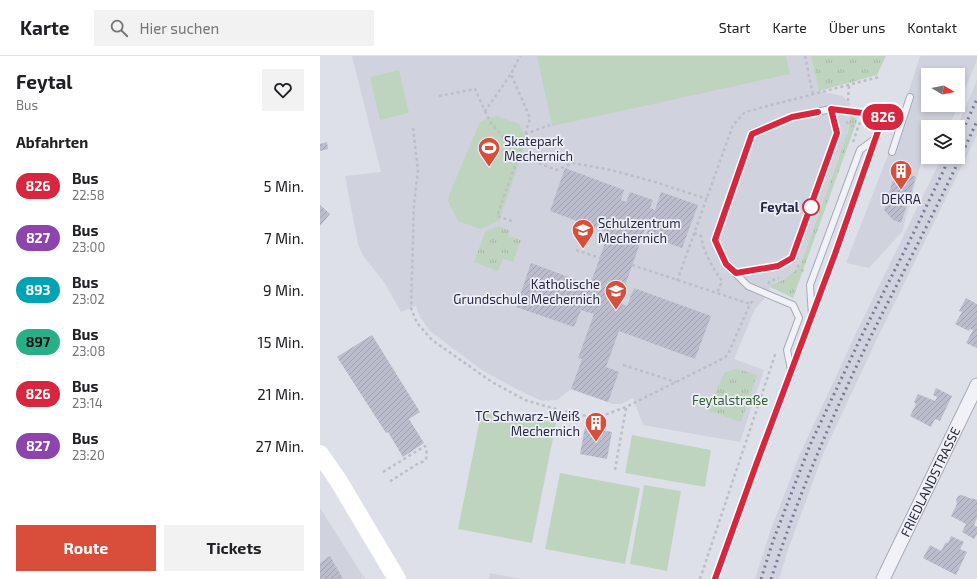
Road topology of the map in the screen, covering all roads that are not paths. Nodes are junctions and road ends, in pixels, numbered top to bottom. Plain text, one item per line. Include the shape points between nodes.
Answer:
1 (910, 97) dead end
2 (831, 109) junction
3 (883, 117) dead end
4 (876, 138) dead end
5 (892, 152) dead end
6 (736, 273) junction
7 (812, 316) dead end
8 (791, 370) dead end
9 (977, 385) edge
10 (320, 454) edge
11 (397, 579) edge
12 (882, 579) edge

1 - 5 lane
2 - 3 lane
2 - 6 lane via 837,133 792,258 778,266
2 - 6 lane via 792,117 752,134 715,240 726,264
4 - 7 lane via 860,150 810,285
6 - 8 lane via 748,286 793,305 799,318 787,350
9 - 12 street, FRIEDLANDSTRASSE
10 - 11 main road

